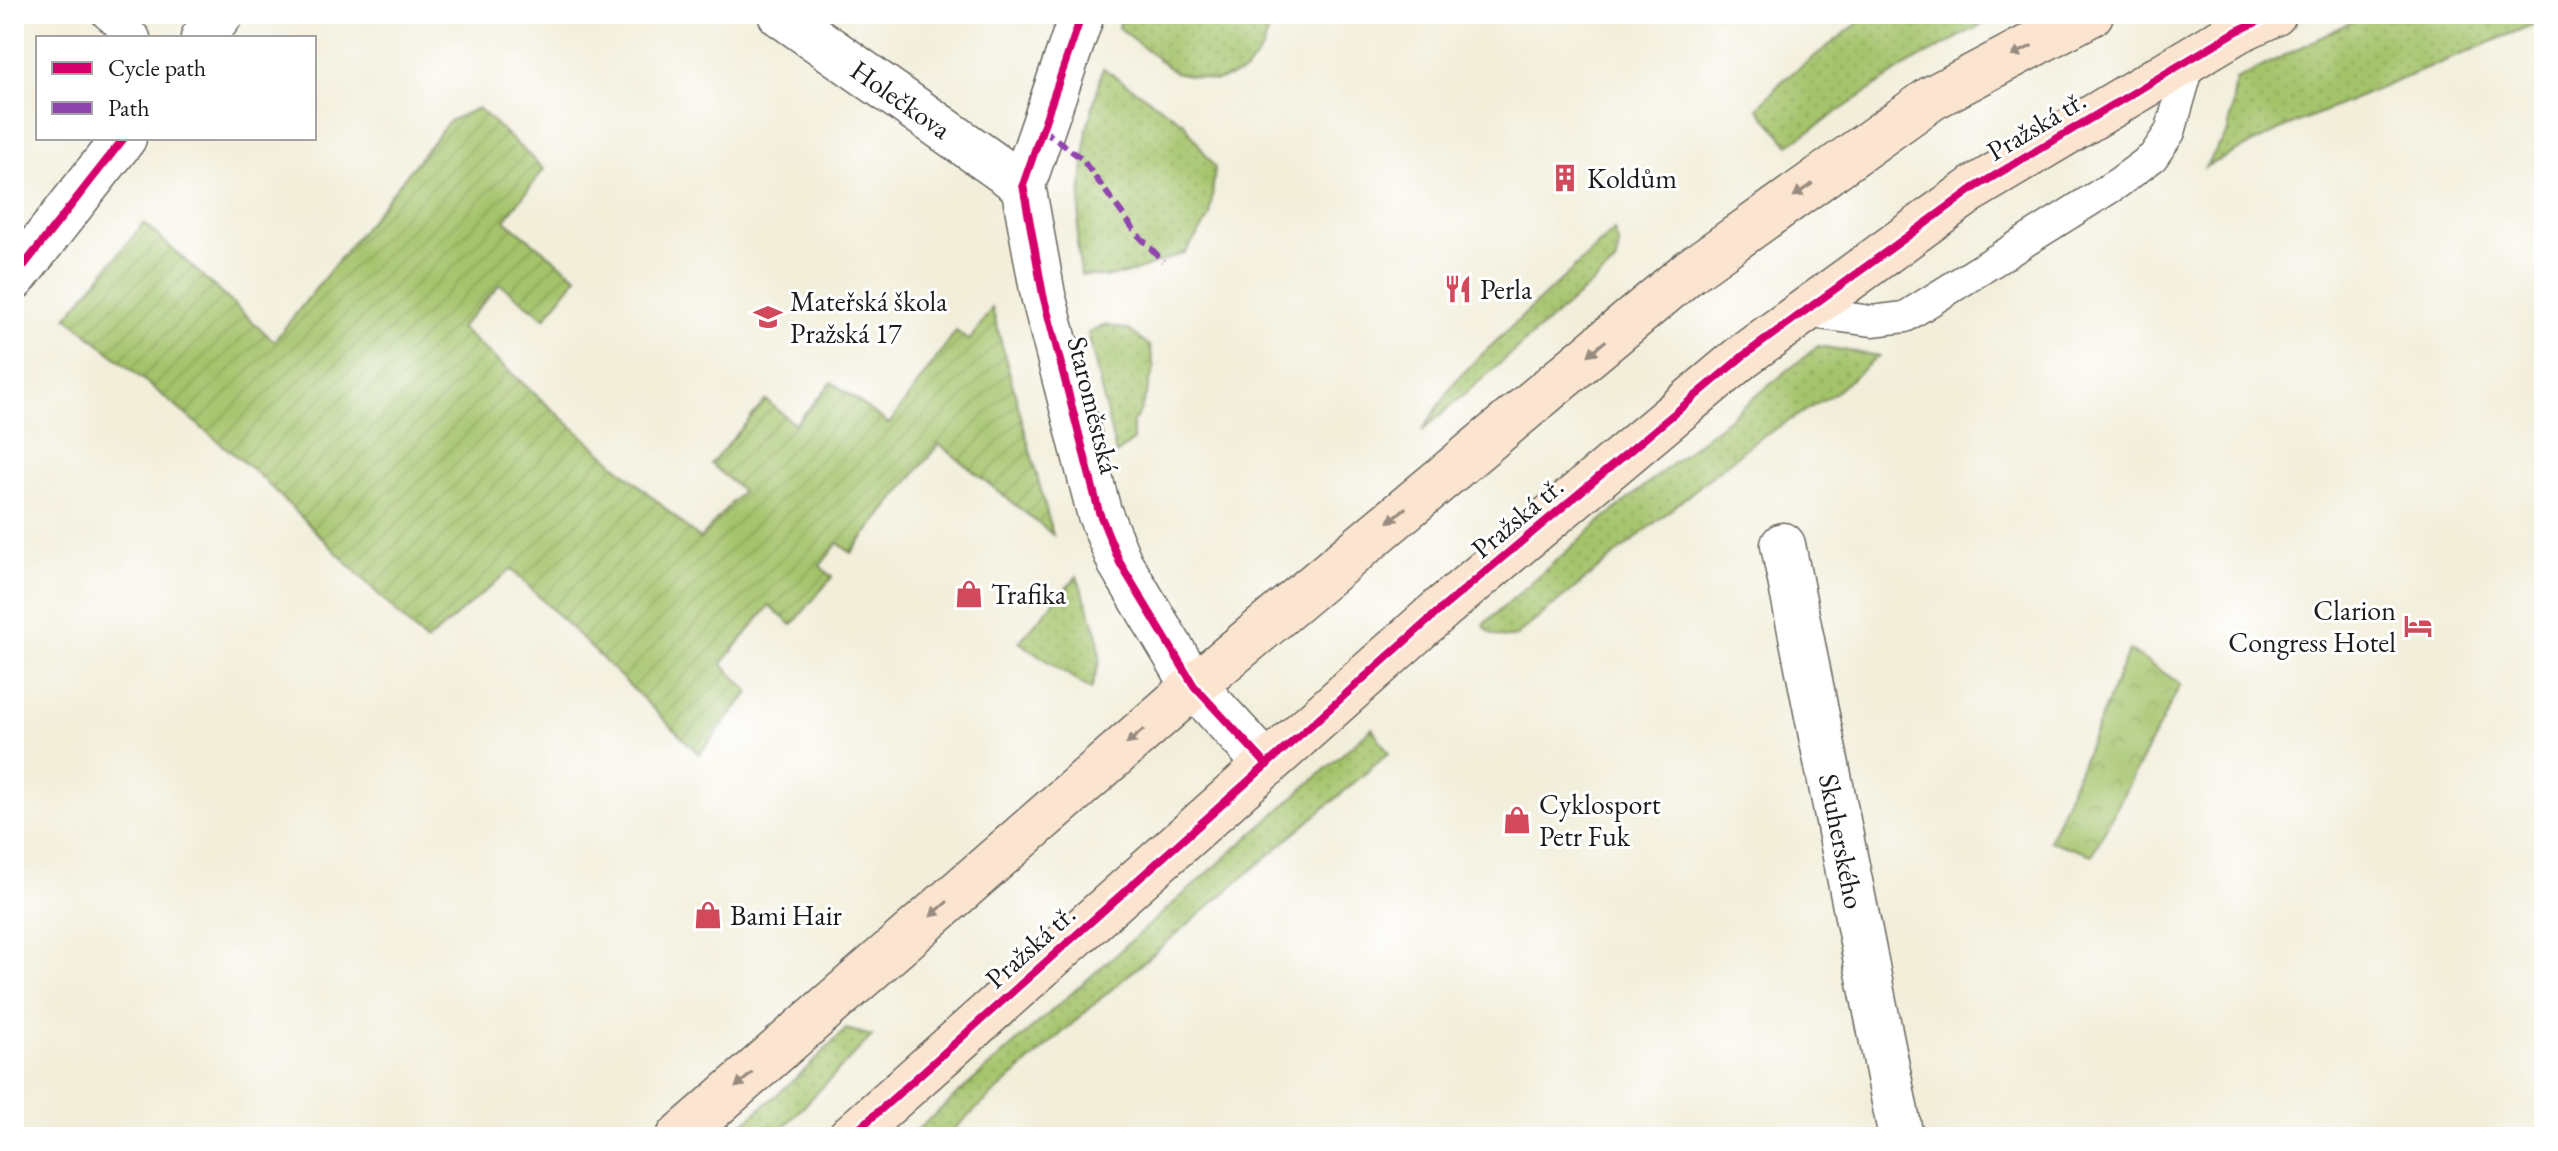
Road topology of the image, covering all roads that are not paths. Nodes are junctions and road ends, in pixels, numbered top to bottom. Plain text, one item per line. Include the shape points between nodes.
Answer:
1 (107, 14) edge
2 (221, 14) edge
3 (780, 14) edge
4 (1082, 14) edge
5 (2091, 14) edge
6 (2274, 14) edge
7 (133, 36) edge
8 (204, 36) edge
9 (2191, 59) junction
10 (122, 140) edge
11 (1023, 185) junction
12 (14, 278) edge
13 (1804, 312) junction
14 (1783, 545) dead end
15 (1194, 686) junction
16 (1267, 765) junction
17 (679, 1137) edge
18 (850, 1137) edge
19 (1901, 1137) edge

1 - 7 lane
2 - 8 street
3 - 11 street, Holečkova
4 - 11 street, Staroměstská
5 -> 15 street via 1932,98 1690,271
6 - 9 street, Pražská tř.
9 - 13 street, Pražská tř. via 1974,188
9 - 13 lane via 2170,132 2153,157 2118,183 1905,317 1872,321
10 - 12 street
11 - 15 street, Staroměstská via 1043,295 1099,512 1120,563
13 - 16 street, Pražská tř. via 1743,356 1441,609
14 - 19 street, Skuherského
15 - 16 street, Staroměstská
15 -> 17 street
16 - 18 street, Pražská tř.

